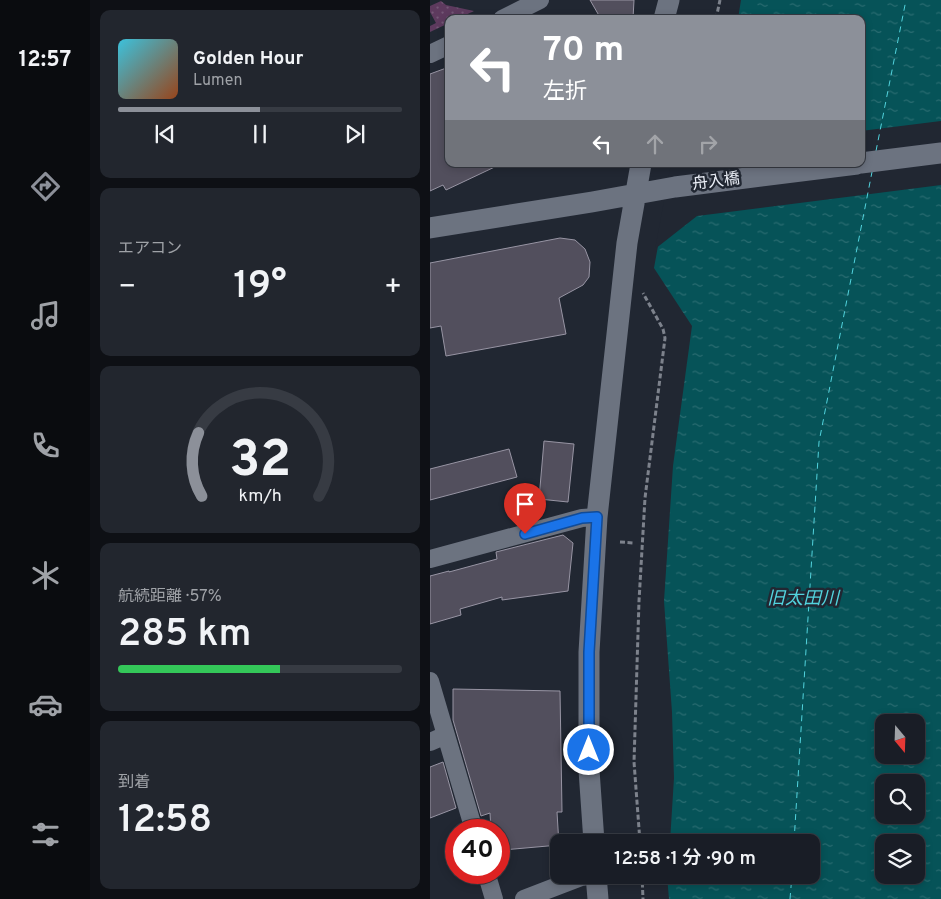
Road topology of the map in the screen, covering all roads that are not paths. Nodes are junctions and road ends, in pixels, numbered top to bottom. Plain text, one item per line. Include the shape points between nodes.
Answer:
1 (540, 0) edge
2 (669, 0) edge
3 (510, 15) edge
4 (665, 15) edge
5 (445, 47) edge
6 (430, 54) edge
7 (941, 153) edge
8 (865, 162) edge
9 (640, 167) edge
10 (834, 167) edge
11 (635, 195) junction
12 (430, 228) edge
13 (597, 517) junction
14 (430, 559) edge
15 (430, 680) edge
16 (438, 738) edge
17 (470, 819) edge
18 (593, 834) edge
19 (490, 884) edge
20 (565, 884) edge
21 (596, 884) edge
22 (494, 899) edge
23 (524, 899) edge
24 (598, 899) edge

1 - 3 street
2 - 4 street
5 - 6 street
7 - 8 street
9 - 11 street
10 - 11 street, 舟入橋
11 - 12 street, 舟入橋
11 - 13 street
13 - 14 street via 582,518
13 - 18 street via 589,662 588,770
15 - 16 street
16 - 17 street
19 - 22 street
20 - 23 street
21 - 24 street

